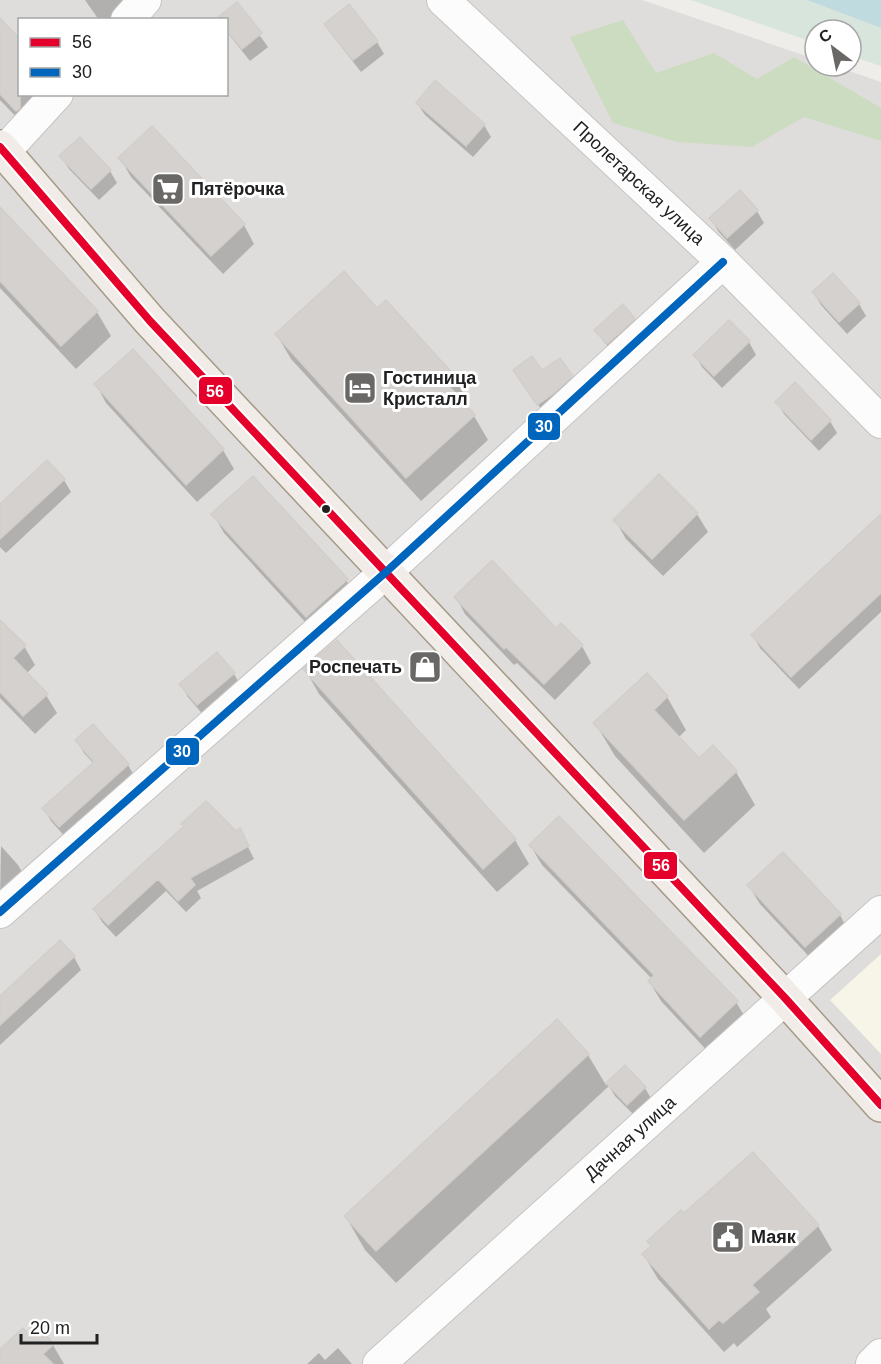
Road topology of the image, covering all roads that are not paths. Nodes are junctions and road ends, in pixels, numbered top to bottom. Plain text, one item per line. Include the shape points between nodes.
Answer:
1 (145, 0) edge
2 (443, 0) edge
3 (129, 18) edge
4 (55, 96) edge
5 (1, 152) edge
6 (723, 262) junction
7 (881, 422) edge
8 (386, 572) junction
9 (0, 912) edge
10 (881, 912) edge
11 (785, 998) junction
12 (881, 1105) edge
13 (881, 1355) edge
14 (379, 1364) edge
15 (872, 1364) edge

1 - 3 street
2 - 6 street, Пролетарская улица
4 - 5 street
5 - 8 main road via 150,321
6 - 7 street, Пролетарская улица
6 - 8 street
8 - 9 street
8 - 11 main road
10 - 11 street, Дачная улица
11 - 12 main road
11 - 14 street, Дачная улица
13 - 15 street

